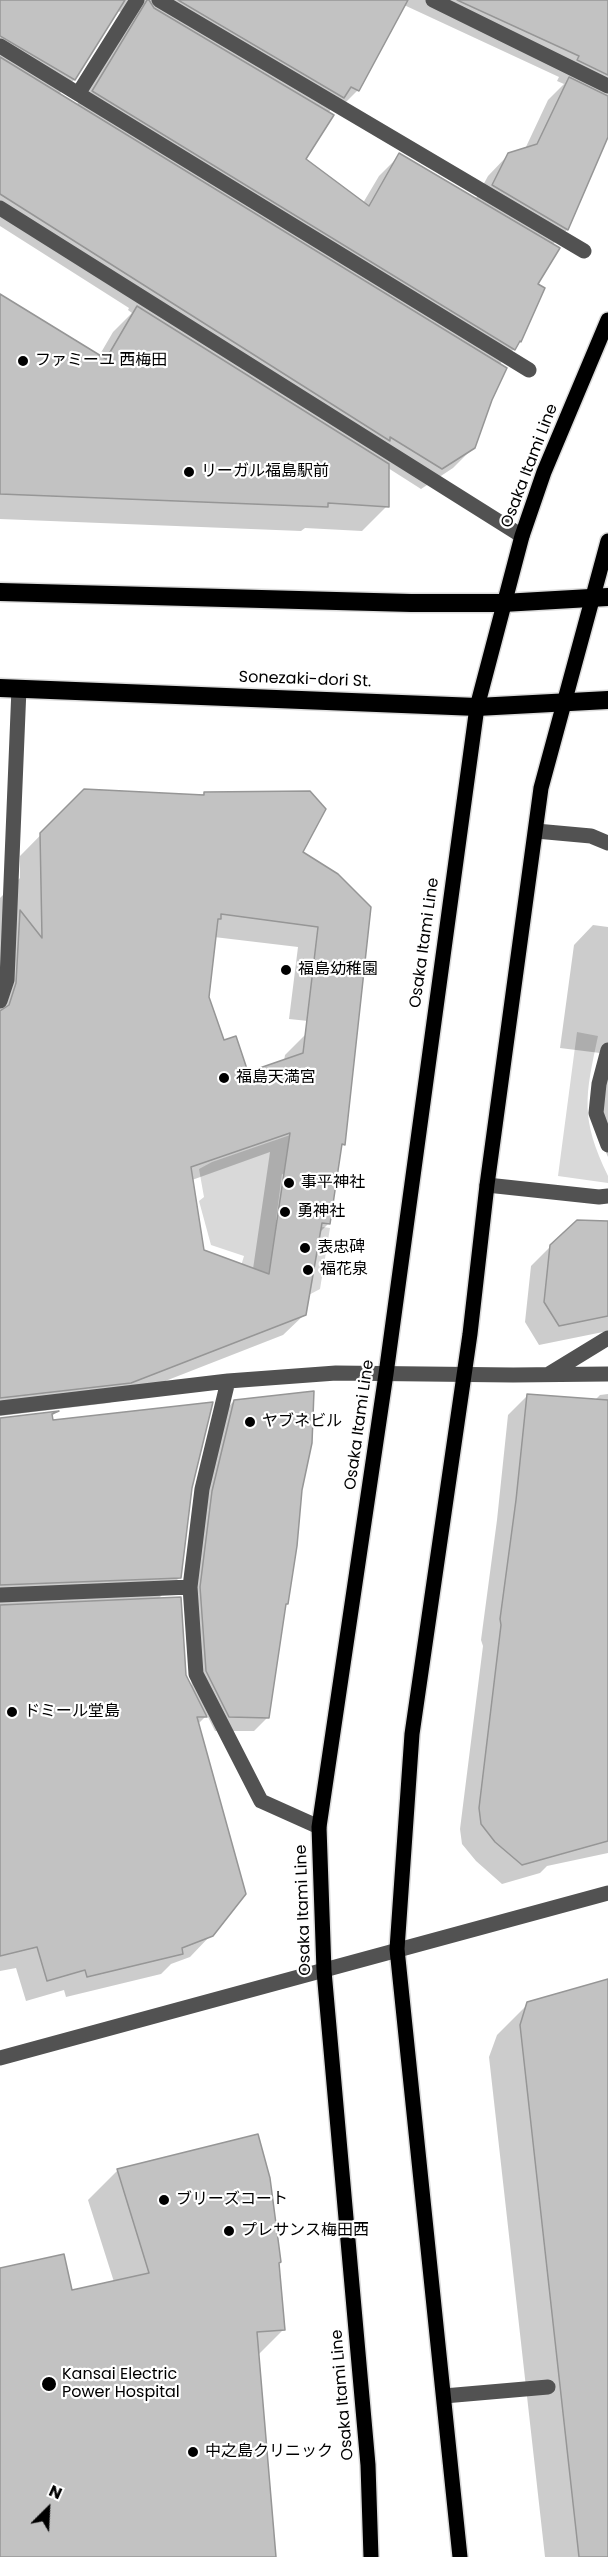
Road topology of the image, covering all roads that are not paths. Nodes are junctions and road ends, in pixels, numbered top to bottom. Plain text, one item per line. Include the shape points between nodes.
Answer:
1 (137, 0) edge
2 (159, 0) edge
3 (433, 0) edge
4 (0, 46) edge
5 (608, 86) edge
6 (78, 94) junction
7 (0, 208) edge
8 (584, 251) dead end
9 (608, 320) edge
10 (529, 370) dead end
11 (522, 536) junction
12 (608, 541) edge
13 (0, 592) edge
14 (600, 598) edge
15 (503, 603) junction
16 (0, 688) edge
17 (19, 688) junction
18 (608, 700) edge
19 (563, 702) junction
20 (477, 707) junction
21 (536, 831) junction
22 (608, 843) edge
23 (5, 854) edge
24 (0, 1001) edge
25 (608, 1050) edge
26 (608, 1145) edge
27 (487, 1185) junction
28 (608, 1196) edge
29 (608, 1338) edge
30 (386, 1374) junction
31 (549, 1374) junction
32 (608, 1374) edge
33 (463, 1375) junction
34 (228, 1381) junction
35 (0, 1408) edge
36 (190, 1587) junction
37 (0, 1595) edge
38 (319, 1827) junction
39 (608, 1893) edge
40 (397, 1949) junction
41 (324, 1971) junction
42 (0, 2058) edge
43 (548, 2387) dead end
44 (444, 2396) junction
45 (371, 2557) edge
46 (460, 2557) edge

1 - 6 street
2 - 8 street
3 - 5 street
4 - 6 street
6 - 10 street
7 - 11 street
9 - 11 main road, Osaka Itami Line via 544,472
11 - 15 main road, Osaka Itami Line
12 - 14 main road
13 - 15 highway
14 - 15 highway
14 - 19 main road
15 - 20 main road, Osaka Itami Line
16 - 17 highway, Sonezaki-dori St.
17 - 20 highway, Sonezaki-dori St.
17 - 23 street
18 - 19 highway, Sonezaki-dori St.
19 - 20 highway, Sonezaki-dori St.
19 - 21 main road via 541,788
20 - 30 main road, Osaka Itami Line
21 - 22 street via 591,836
21 - 27 main road
23 - 24 street via 8,980
25 - 26 street via 596,1113
27 - 28 street
27 - 33 main road
29 - 31 street
30 - 33 street
30 - 34 street via 336,1373
30 - 38 main road, Osaka Itami Line
31 - 32 street
31 - 33 street
33 - 40 main road via 412,1734
34 - 35 street
34 - 36 street via 202,1489
36 - 37 street
36 - 38 street via 195,1674 261,1801
38 - 41 main road, Osaka Itami Line
39 - 40 street
40 - 41 street
40 - 44 main road
41 - 42 street
41 - 45 main road, Osaka Itami Line via 368,2465
43 - 44 street
44 - 46 main road

